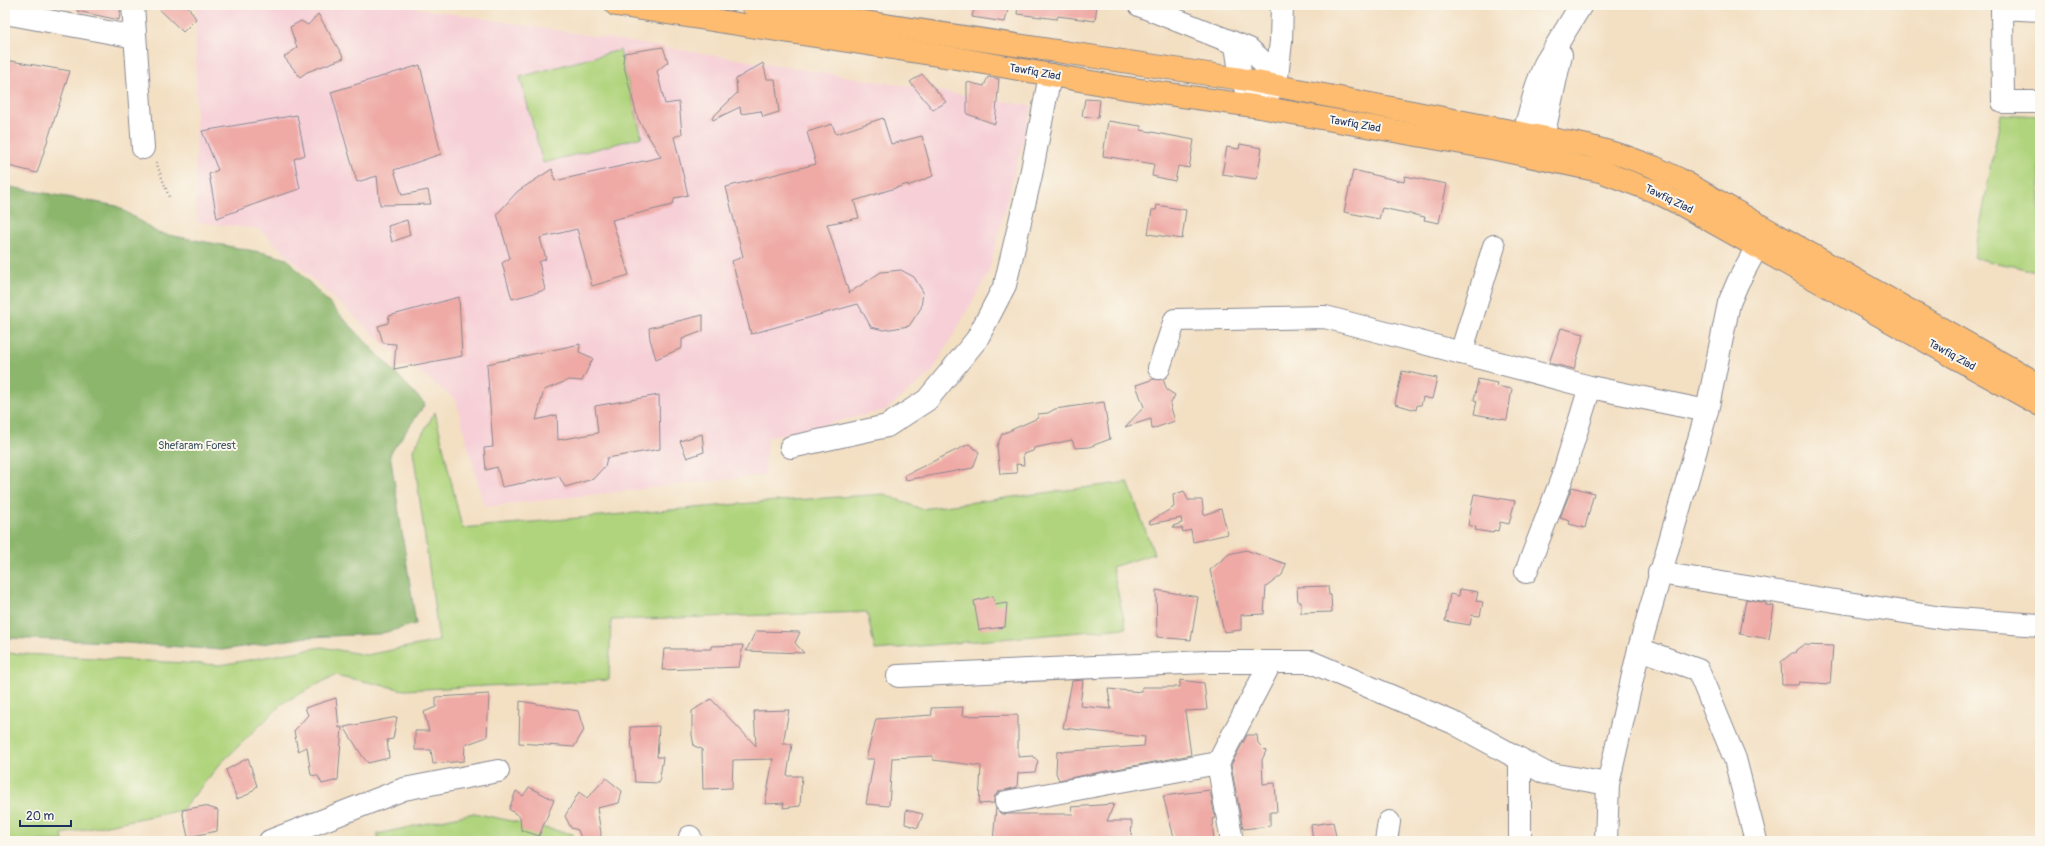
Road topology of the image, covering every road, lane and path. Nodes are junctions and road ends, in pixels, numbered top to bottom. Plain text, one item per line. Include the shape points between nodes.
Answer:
1 (133, 5) edge
2 (616, 5) edge
3 (752, 5) edge
4 (1282, 5) edge
5 (1142, 6) edge
6 (1579, 8) edge
7 (2040, 10) edge
8 (5, 13) edge
9 (135, 37) junction
10 (1236, 45) junction
11 (1050, 75) junction
12 (1242, 80) junction
13 (1276, 86) junction
14 (2040, 102) edge
15 (1254, 106) junction
16 (1534, 135) junction
17 (143, 148) joint
18 (1529, 155) junction
19 (169, 197) dead end
20 (1761, 237) junction
21 (1494, 246) dead end
22 (1461, 353) junction
23 (1159, 368) dead end
24 (2040, 385) edge
25 (1590, 387) junction
26 (2040, 405) edge
27 (1707, 411) junction
28 (791, 447) dead end
29 (1526, 572) dead end
30 (1659, 573) junction
31 (2040, 625) edge
32 (1639, 649) junction
33 (1272, 662) junction
34 (898, 676) dead end
35 (1520, 759) junction
36 (1218, 763) junction
37 (498, 771) dead end
38 (1608, 784) junction
39 (1006, 802) dead end
40 (270, 841) edge
41 (1232, 841) edge
42 (1520, 841) edge
43 (1606, 841) edge
44 (1756, 841) edge

1 - 9 street
2 - 11 main road, Tawfiq Ziad via 916,51
3 - 12 main road, Tawfiq Ziad
4 - 13 street
5 - 10 street
6 - 16 street via 1545,64 1537,85
7 - 14 street via 2002,8 2003,102
8 - 9 street
9 - 17 street
10 - 12 street
10 - 13 street via 1249,49 1262,61
11 - 15 main road, Tawfiq Ziad
11 - 28 street via 1032,175 1005,285 977,339 927,400 887,426
12 - 13 main road, Tawfiq Ziad
12 - 15 street
13 - 15 street
13 - 16 main road, Tawfiq Ziad
15 - 18 main road, Tawfiq Ziad
16 - 18 street
16 - 20 main road, Tawfiq Ziad via 1588,146 1654,167
17 - 19 path via 153,153
18 - 20 main road, Tawfiq Ziad via 1593,169 1630,181
20 - 24 main road, Tawfiq Ziad
20 - 26 main road, Tawfiq Ziad
20 - 27 street via 1730,303
21 - 22 street
22 - 23 street via 1325,317 1175,320
22 - 25 street
25 - 27 street
25 - 29 street via 1562,478
27 - 30 street
30 - 31 street via 1942,618
30 - 32 street
32 - 38 street
32 - 44 street via 1698,670 1735,760
33 - 34 street via 1206,662
33 - 35 street via 1311,662 1454,723
33 - 36 street
35 - 38 street via 1545,773
35 - 42 street
36 - 39 street
36 - 41 street
37 - 40 street via 404,789
38 - 43 street

